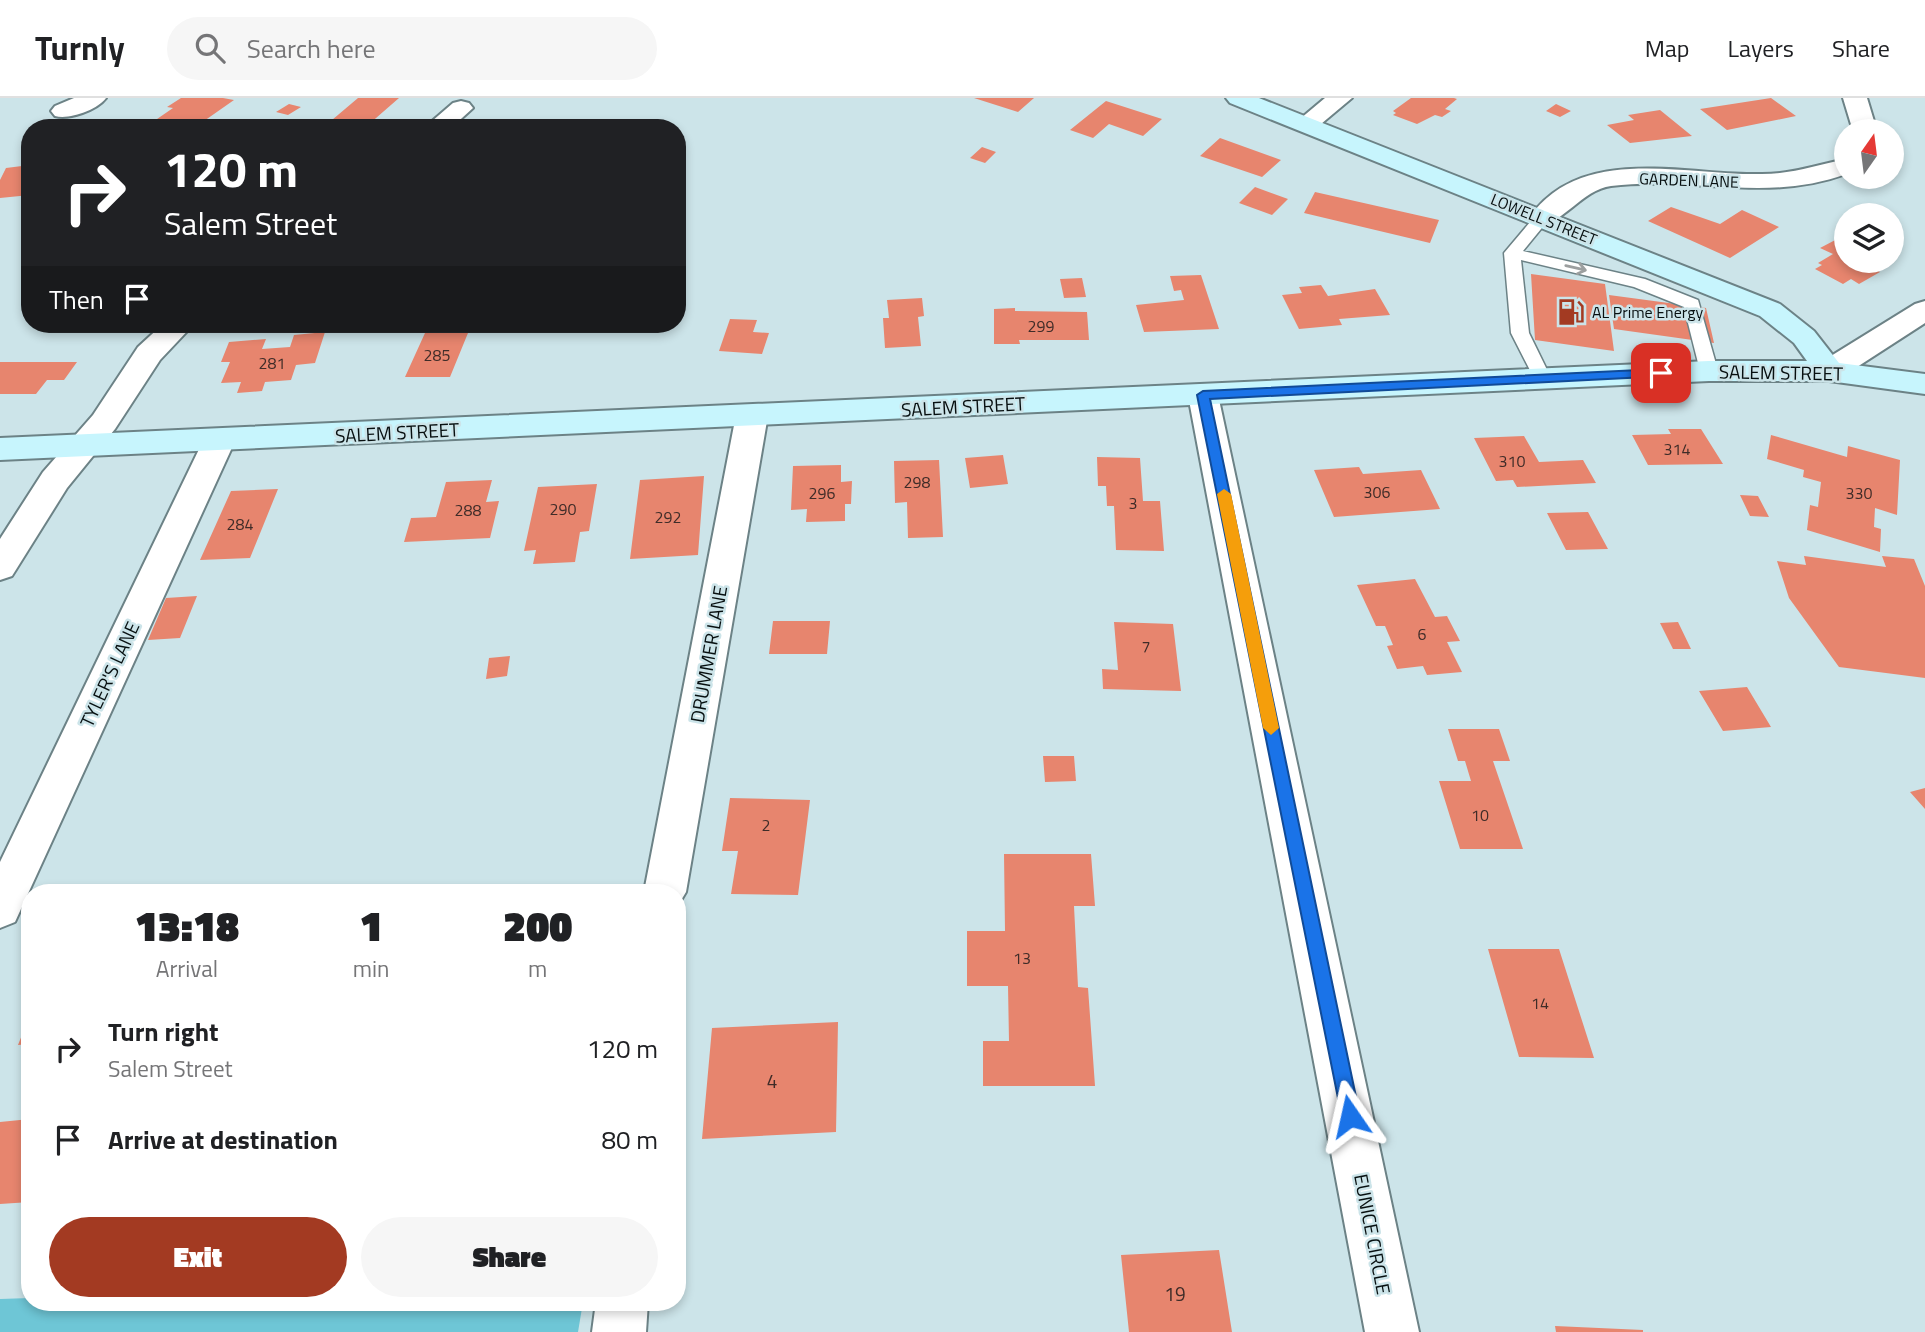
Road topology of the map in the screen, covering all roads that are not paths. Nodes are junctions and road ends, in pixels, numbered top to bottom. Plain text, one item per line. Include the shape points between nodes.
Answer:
1 (94, 98) edge
2 (1238, 98) edge
3 (1340, 98) edge
4 (1855, 98) edge
5 (461, 108) dead end
6 (63, 111) dead end
7 (447, 119) edge
8 (1861, 119) edge
9 (1306, 124) junction
10 (1834, 171) edge
11 (1542, 218) junction
12 (1512, 253) junction
13 (1663, 265) junction
14 (1639, 283) junction
15 (1925, 310) edge
16 (171, 333) edge
17 (1709, 371) junction
18 (1829, 371) junction
19 (1542, 378) junction
20 (1925, 384) edge
21 (1203, 395) junction
22 (752, 415) junction
23 (219, 441) junction
24 (83, 446) junction
25 (0, 449) edge
26 (0, 566) edge
27 (666, 884) edge
28 (0, 908) edge
29 (621, 1311) edge
30 (620, 1332) edge
31 (1392, 1332) edge

1 - 6 street
2 - 9 main road, LOWELL STREET
3 - 9 street
4 - 8 street
5 - 7 street
9 - 11 main road, LOWELL STREET
10 - 11 street, GARDEN LANE via 1776,182 1607,179 1575,191
11 - 12 lane
11 - 13 main road, LOWELL STREET
12 -> 14 lane
12 - 19 lane via 1520,333
13 - 14 lane
13 - 18 main road, LOWELL STREET via 1770,310 1804,337
14 - 17 lane via 1692,304
15 - 18 street
16 - 24 street via 149,354 107,419
17 - 18 main road, SALEM STREET
17 - 19 main road, SALEM STREET
18 - 20 main road, SALEM STREET
19 - 21 main road, SALEM STREET
21 - 22 main road, SALEM STREET
21 - 31 street, EUNICE CIRCLE
22 - 23 main road, SALEM STREET
22 - 27 street, DRUMMER LANE
23 - 24 main road, SALEM STREET
23 - 28 street, TYLER'S LANE
24 - 25 main road, SALEM STREET
24 - 26 street via 55,480
29 - 30 street

